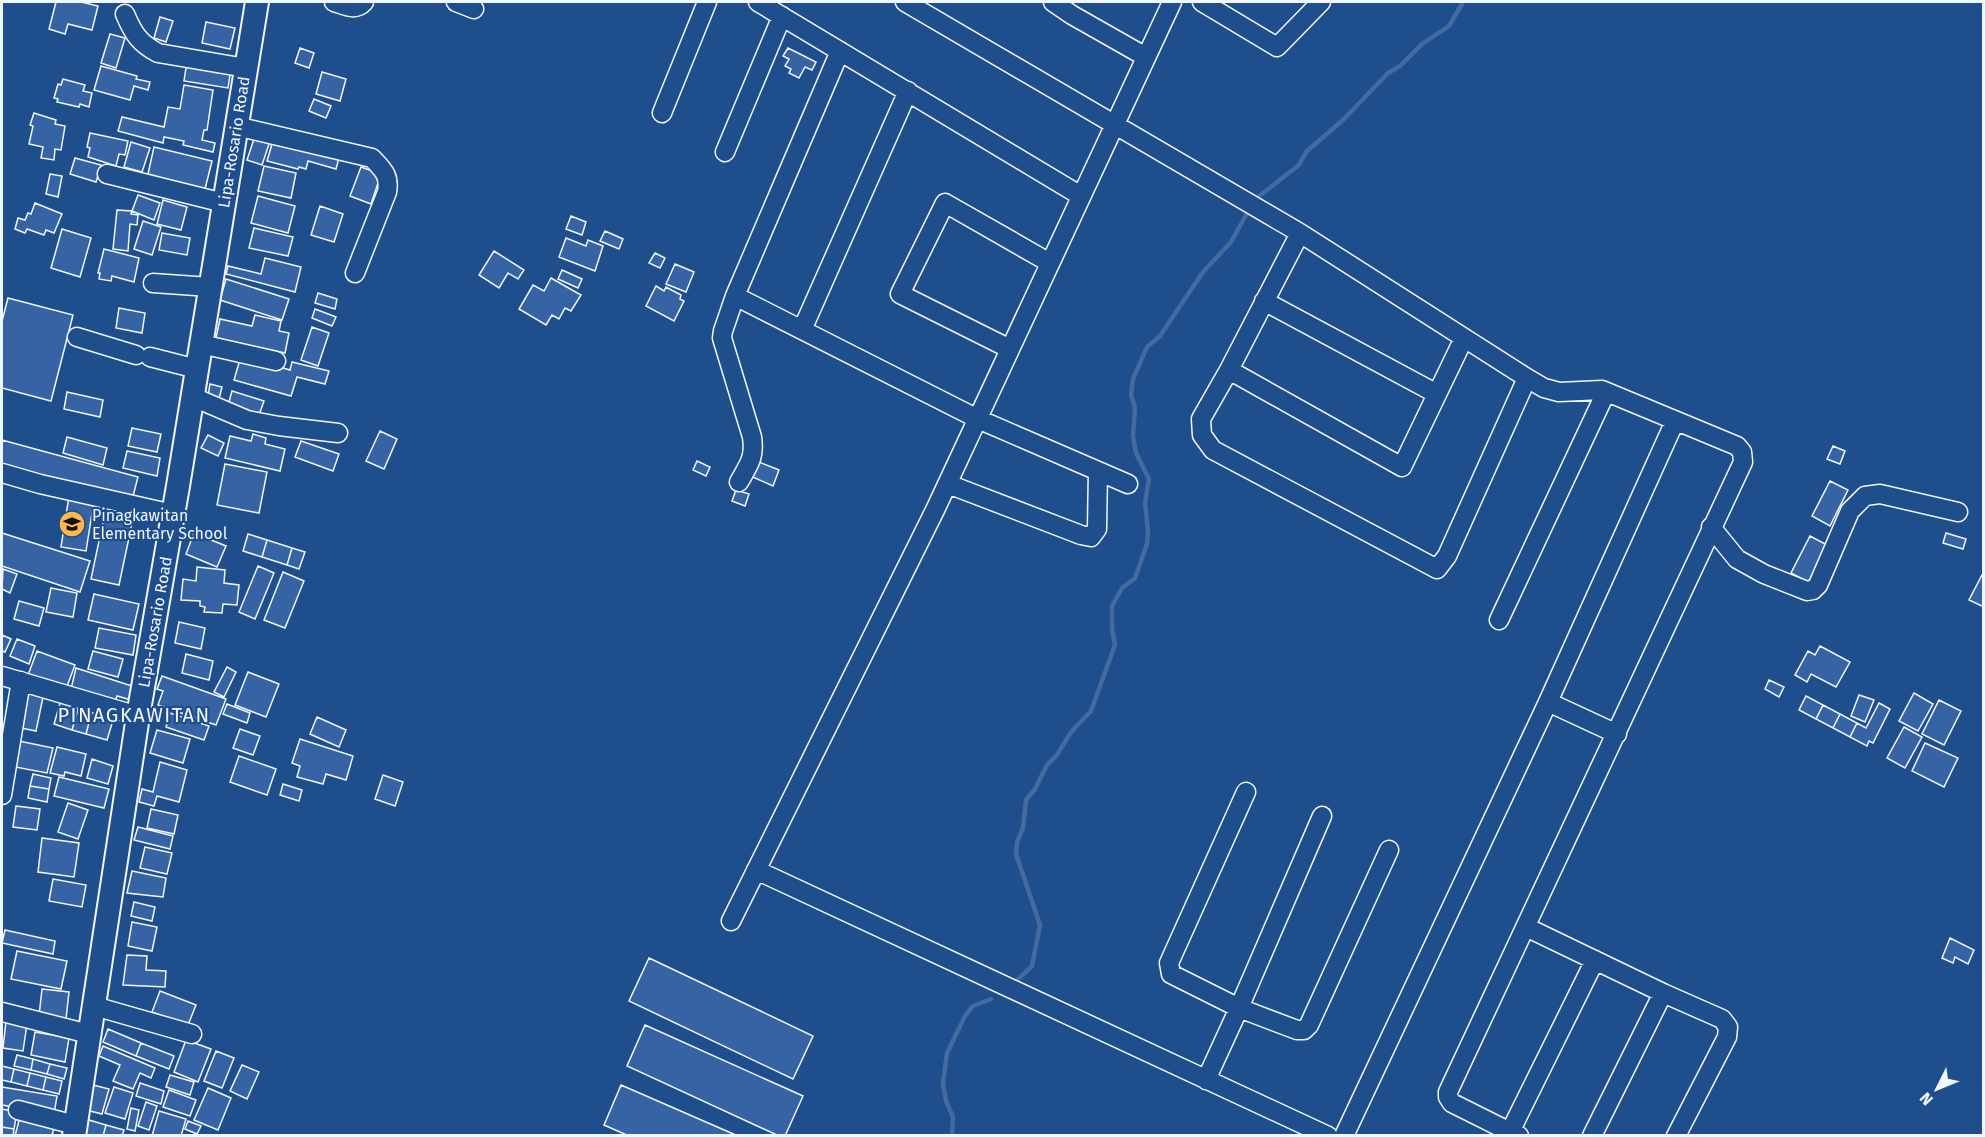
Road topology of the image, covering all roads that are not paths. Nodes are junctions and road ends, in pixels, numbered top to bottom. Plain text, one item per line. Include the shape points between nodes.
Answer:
1 (257, 2) edge
2 (334, 2) edge
3 (364, 2) edge
4 (456, 2) edge
5 (707, 2) edge
6 (758, 2) edge
7 (905, 2) edge
8 (1053, 2) edge
9 (1172, 2) edge
10 (1202, 2) edge
11 (1321, 2) edge
12 (1076, 8) edge
13 (474, 9) dead end
14 (125, 14) dead end
15 (782, 16) junction
16 (840, 51) junction
17 (1146, 57) junction
18 (246, 68) junction
19 (908, 92) junction
20 (662, 113) dead end
21 (1113, 125) junction
22 (236, 126) junction
23 (725, 152) dead end
24 (107, 174) dead end
25 (1081, 196) junction
26 (224, 203) junction
27 (1300, 233) junction
28 (1050, 263) junction
29 (355, 273) dead end
30 (153, 283) dead end
31 (210, 287) junction
32 (735, 296) junction
33 (1264, 301) junction
34 (802, 330) junction
35 (78, 337) dead end
36 (1464, 338) junction
37 (201, 344) junction
38 (1010, 349) junction
39 (276, 361) dead end
40 (197, 369) junction
41 (1229, 370) junction
42 (1527, 378) junction
43 (1606, 392) junction
44 (1437, 394) junction
45 (193, 397) junction
46 (978, 419) junction
47 (1676, 421) junction
48 (338, 433) dead end
49 (1098, 471) junction
50 (2, 473) edge
51 (738, 482) dead end
52 (948, 484) junction
53 (1128, 484) dead end
54 (1958, 512) dead end
55 (173, 514) junction
56 (1711, 527) junction
57 (1499, 620) dead end
58 (2, 676) edge
59 (21, 681) junction
60 (1548, 702) junction
61 (138, 716) junction
62 (1617, 734) junction
63 (1246, 792) dead end
64 (2, 795) edge
65 (1322, 816) dead end
66 (1389, 850) dead end
67 (756, 870) junction
68 (731, 921) dead end
69 (1526, 927) junction
70 (1595, 960) junction
71 (1663, 993) junction
72 (94, 1006) junction
73 (1239, 1008) junction
74 (2, 1012) edge
75 (89, 1034) junction
76 (192, 1034) dead end
77 (1206, 1080) junction
78 (18, 1110) dead end
79 (75, 1130) edge
80 (1513, 1134) edge
81 (1328, 1136) edge
82 (1344, 1136) edge
83 (1592, 1136) edge
84 (1676, 1136) edge

1 - 18 main road, Lipa-Rosario Road
2 - 3 street via 352,8
4 - 13 street
5 - 20 street
6 - 15 street
7 - 21 street
8 - 12 street
9 - 17 street
10 - 11 street via 1277,47
12 - 17 street
14 - 18 street via 133,33 158,53
15 - 16 street
15 - 23 street
16 - 19 street
16 - 32 street
17 - 21 street
18 - 22 main road, Lipa-Rosario Road
19 - 25 street
19 - 34 street
21 - 25 street
21 - 27 street
22 - 26 main road, Lipa-Rosario Road
22 - 29 street via 372,158 384,171 389,181 387,192
24 - 26 street
25 - 28 street
26 - 31 main road, Lipa-Rosario Road
27 - 33 street
27 - 36 street
28 - 38 street
28 - 38 street via 945,203 900,294
30 - 31 street
31 - 37 main road, Lipa-Rosario Road
32 - 34 street
32 - 51 street via 722,338 754,451
33 - 41 street
33 - 44 street
34 - 46 street
35 - 40 street
36 - 42 street
36 - 44 street
37 - 39 street
37 - 40 main road, Lipa-Rosario Road
38 - 46 street
40 - 45 main road, Lipa-Rosario Road
41 - 42 street via 1201,419 1202,435 1213,450 1437,569 1447,556
41 - 44 street via 1402,467
42 - 43 street via 1559,392
43 - 47 street
43 - 57 street
45 - 48 street via 247,420
45 - 55 main road, Lipa-Rosario Road
46 - 49 street
46 - 52 street
47 - 56 street via 1737,446 1742,452 1743,462
47 - 60 street
49 - 52 street via 1097,529 1091,537
49 - 53 street
50 - 55 street
52 - 67 street
54 - 56 street via 1880,494 1865,496 1850,511 1818,585 1807,591 1737,559
55 - 61 main road, Lipa-Rosario Road
56 - 62 street
58 - 59 street
59 - 61 street
59 - 64 street
60 - 62 street
60 - 82 street
61 - 72 main road, Lipa-Rosario Road
62 - 69 street
63 - 73 street via 1169,963 1171,974
65 - 73 street
66 - 73 street via 1309,1025 1297,1030
67 - 68 street
67 - 77 street
69 - 70 street
69 - 80 street via 1448,1092 1452,1103
70 - 71 street
70 - 80 street
71 - 83 street
71 - 84 street via 1722,1019 1728,1027 1727,1037
72 - 75 main road, Lipa-Rosario Road
72 - 76 street
73 - 77 street
74 - 75 street
75 - 79 main road, Lipa-Rosario Road
77 - 81 street
78 - 79 street

